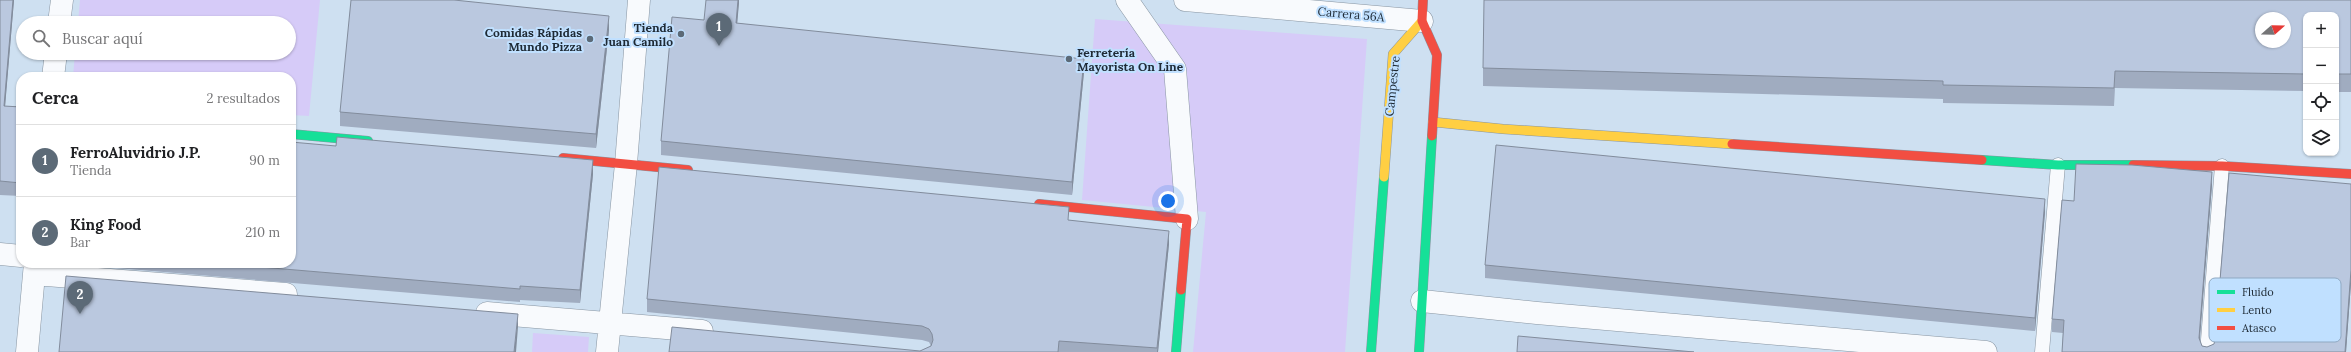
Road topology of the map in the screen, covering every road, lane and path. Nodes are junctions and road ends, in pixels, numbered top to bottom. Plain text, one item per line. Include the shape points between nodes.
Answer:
1 (62, 0) edge
2 (639, 0) edge
3 (1127, 0) edge
4 (1185, 0) edge
5 (1423, 10) edge
6 (60, 16) edge
7 (55, 60) edge
8 (54, 72) edge
9 (1433, 122) junction
10 (296, 134) edge
11 (382, 142) edge
12 (555, 158) edge
13 (626, 164) junction
14 (2058, 165) junction
15 (2222, 166) junction
16 (698, 171) edge
17 (2351, 174) edge
18 (1029, 203) edge
19 (1187, 219) junction
20 (0, 254) edge
21 (16, 256) edge
22 (34, 268) edge
23 (2213, 278) edge
24 (308, 296) edge
25 (1422, 301) junction
26 (466, 311) edge
27 (610, 322) junction
28 (2209, 327) edge
29 (719, 333) edge
30 (27, 352) edge
31 (607, 352) edge
32 (1176, 352) edge
33 (1371, 352) edge
34 (1419, 352) edge
35 (1986, 352) edge
36 (2042, 352) edge
37 (2207, 352) edge

1 - 6 street
2 - 13 street
3 - 19 street via 1175,69
4 - 5 street, Carrera 56A
5 - 9 street via 1437,56
5 - 33 street, Campestre via 1393,54
7 - 8 street
9 - 14 street via 1519,130
9 - 25 street
10 - 11 street
12 - 13 street
13 - 16 street
13 - 27 street
14 - 15 street
14 - 36 lane
15 - 17 street
15 - 23 lane
18 - 19 street
19 - 32 street
20 - 21 street
22 - 24 street
22 - 30 street
25 - 34 street
25 - 35 street
26 - 27 street
27 - 29 street
27 - 31 street
28 - 37 lane

